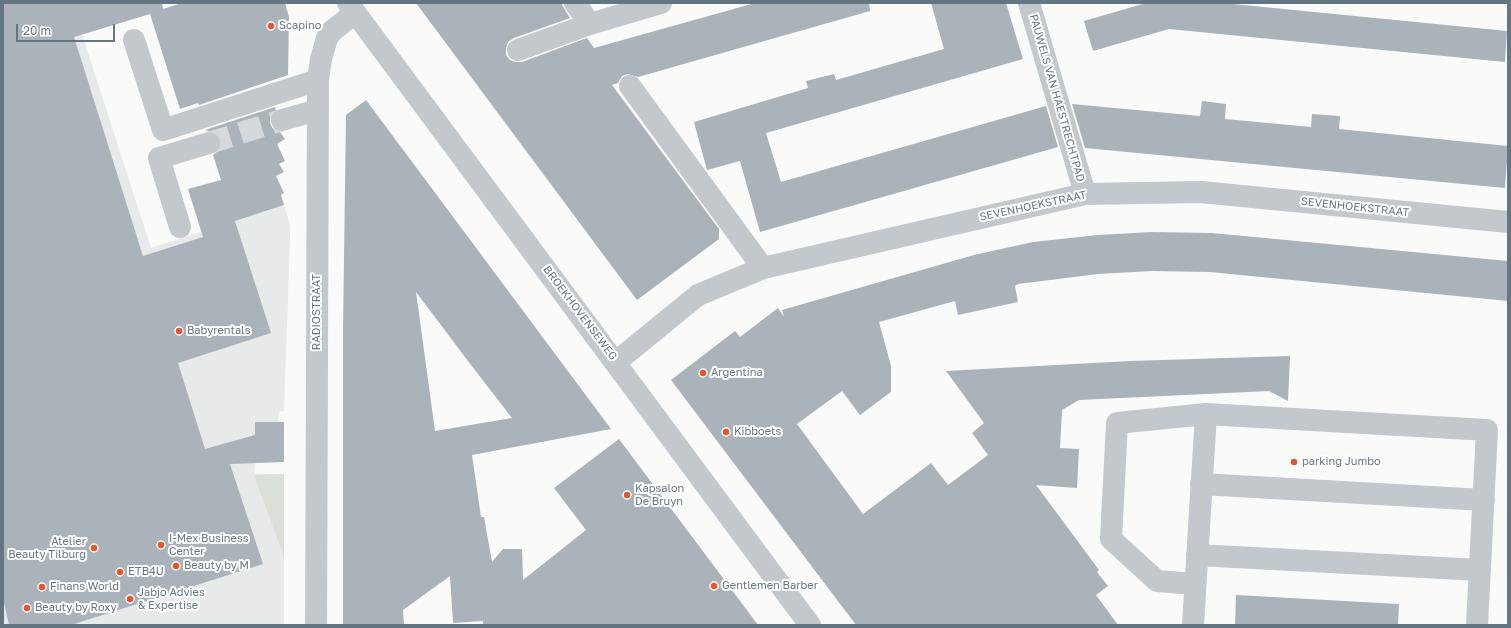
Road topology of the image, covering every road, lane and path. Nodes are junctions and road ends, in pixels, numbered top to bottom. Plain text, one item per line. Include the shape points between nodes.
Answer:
1 (575, 3) edge
2 (661, 3) edge
3 (1029, 3) edge
4 (351, 8) edge
5 (590, 24) junction
6 (134, 40) dead end
7 (518, 50) dead end
8 (318, 80) junction
9 (630, 86) dead end
10 (318, 110) junction
11 (282, 120) tunnel mouth
12 (209, 143) tunnel mouth
13 (1085, 194) junction
14 (1508, 222) edge
15 (180, 227) dead end
16 (763, 268) junction
17 (616, 362) junction
18 (1206, 414) junction
19 (1202, 484) junction
20 (1484, 500) junction
21 (1197, 554) junction
22 (1480, 570) junction
23 (1195, 584) junction
24 (316, 625) edge
25 (810, 625) edge
26 (1193, 625) edge
27 (1477, 625) edge

1 - 5 street
2 - 5 street
3 - 13 street, PAUWELS VAN HAESTRECHTPAD
4 - 8 street, RADIOSTRAAT via 327,38
4 - 17 street, BROEKHOVENSEWEG
5 - 7 street
6 - 8 street via 163,130
8 - 10 street, RADIOSTRAAT
9 - 16 street
10 - 11 street
10 - 24 street, RADIOSTRAAT
12 - 15 street via 159,158
13 - 14 street, SEVENHOEKSTRAAT via 1201,192
13 - 16 street, SEVENHOEKSTRAAT
16 - 17 street, SEVENHOEKSTRAAT via 698,295
17 - 25 street, BROEKHOVENSEWEG
18 - 19 street
18 - 20 street via 1487,430
18 - 23 street via 1117,423 1111,539 1157,581
19 - 20 street
19 - 21 street
20 - 22 street
21 - 22 street
21 - 23 street
22 - 27 street
23 - 26 street

